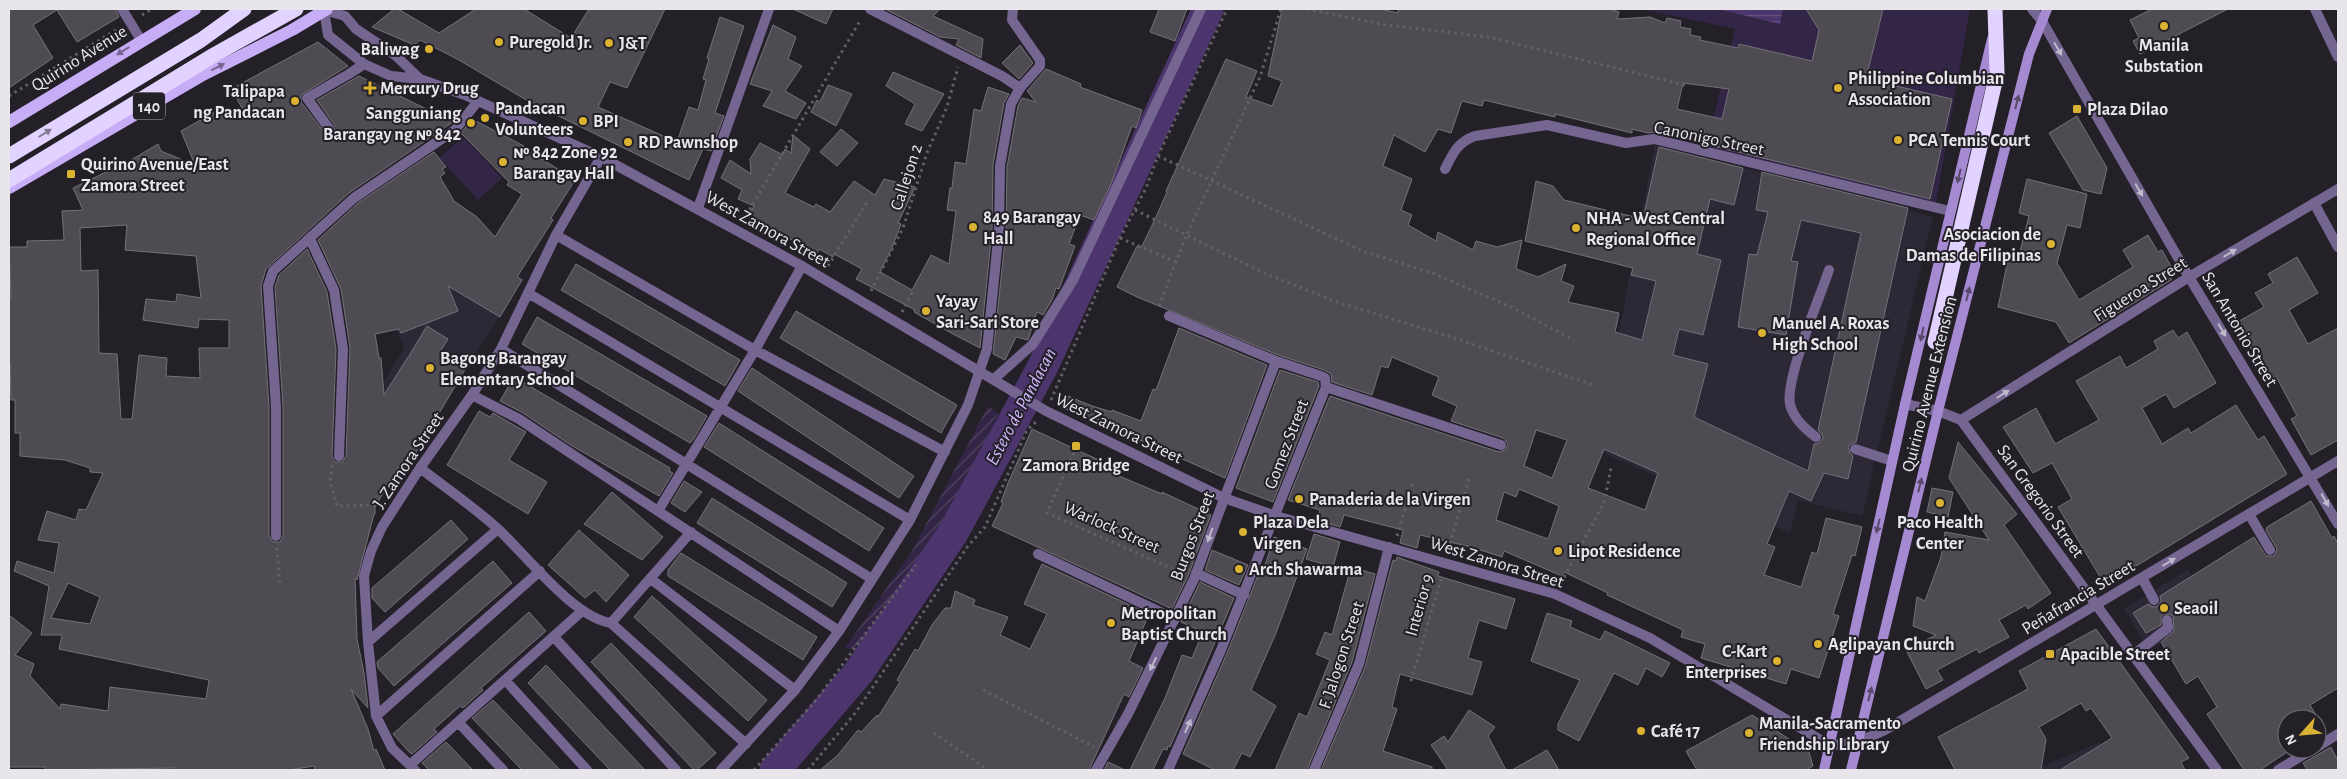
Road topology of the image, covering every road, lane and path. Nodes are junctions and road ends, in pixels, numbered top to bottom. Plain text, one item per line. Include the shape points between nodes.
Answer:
1 (122, 9) edge
2 (152, 9) edge
3 (195, 9) edge
4 (244, 9) edge
5 (296, 9) edge
6 (324, 9) edge
7 (769, 9) edge
8 (870, 9) edge
9 (1013, 9) edge
10 (1201, 9) edge
11 (1227, 9) edge
12 (1281, 9) edge
13 (1308, 9) edge
14 (1996, 9) edge
15 (2033, 9) edge
16 (2047, 9) edge
17 (2315, 9) edge
18 (862, 17) dead end
19 (2042, 21) junction
20 (130, 22) junction
21 (140, 40) junction
22 (962, 55) junction
23 (2338, 57) edge
24 (364, 64) junction
25 (420, 80) junction
26 (1688, 86) dead end
27 (1020, 88) junction
28 (9, 96) edge
29 (478, 101) junction
30 (9, 122) edge
31 (333, 134) dead end
32 (9, 156) edge
33 (1158, 156) junction
34 (601, 157) junction
35 (1445, 169) dead end
36 (9, 180) edge
37 (1211, 182) junction
38 (9, 188) edge
39 (2338, 189) edge
40 (866, 202) dead end
41 (2314, 203) junction
42 (698, 208) junction
43 (1135, 210) junction
44 (1950, 211) junction
45 (738, 230) junction
46 (556, 235) junction
47 (1186, 236) junction
48 (1120, 238) junction
49 (310, 239) junction
50 (2338, 246) edge
51 (1176, 262) junction
52 (802, 266) junction
53 (1829, 270) dead end
54 (821, 277) junction
55 (2189, 277) junction
56 (914, 289) dead end
57 (528, 293) junction
58 (865, 302) junction
59 (1169, 316) joint
60 (897, 322) junction
61 (1574, 340) dead end
62 (1935, 342) dead end
63 (501, 349) junction
64 (755, 350) junction
65 (1276, 361) junction
66 (980, 370) junction
67 (997, 381) junction
68 (1325, 382) junction
69 (1596, 386) dead end
70 (472, 395) junction
71 (1905, 404) junction
72 (721, 408) junction
73 (1044, 410) junction
74 (1938, 411) junction
75 (1962, 420) junction
76 (1084, 430) junction
77 (1816, 437) dead end
78 (1501, 445) dead end
79 (1854, 449) dead end
80 (945, 452) junction
81 (339, 456) joint
82 (1892, 461) junction
83 (2338, 461) edge
84 (687, 463) junction
85 (420, 468) junction
86 (1611, 468) dead end
87 (2312, 477) junction
88 (1469, 479) dead end
89 (1413, 483) dead end
90 (1224, 498) junction
91 (396, 505) junction
92 (658, 511) junction
93 (2249, 514) junction
94 (1276, 516) junction
95 (910, 520) junction
96 (2338, 524) edge
97 (498, 529) junction
98 (691, 532) junction
99 (276, 536) joint
100 (1391, 548) junction
101 (2270, 550) dead end
102 (1038, 554) dead end
103 (1445, 563) junction
104 (916, 565) dead end
105 (540, 571) junction
106 (1195, 576) junction
107 (2142, 578) junction
108 (651, 579) junction
109 (872, 579) junction
110 (280, 585) dead end
111 (1555, 594) junction
112 (1244, 595) junction
113 (2154, 600) dead end
114 (2097, 604) junction
115 (582, 611) junction
116 (1174, 620) junction
117 (2167, 620) dead end
118 (611, 623) junction
119 (839, 632) junction
120 (554, 637) junction
121 (368, 642) junction
122 (2133, 655) junction
123 (506, 681) junction
124 (1411, 681) dead end
125 (795, 690) junction
126 (983, 690) dead end
127 (376, 716) junction
128 (459, 723) junction
129 (934, 732) dead end
130 (2338, 734) edge
131 (2327, 741) edge
132 (1858, 742) junction
133 (746, 744) junction
134 (1829, 745) junction
135 (1106, 753) junction
136 (2296, 759) edge
137 (413, 767) edge
138 (503, 770) edge
139 (587, 770) edge
140 (676, 770) edge
141 (721, 770) edge
142 (754, 770) edge
143 (808, 770) edge
144 (988, 770) edge
145 (1096, 770) edge
146 (1168, 770) edge
147 (1314, 770) edge
148 (1824, 770) edge
149 (1851, 770) edge
150 (2217, 770) edge
151 (2278, 770) edge

1 - 20 street
2 - 20 path
3 - 21 main road, Quirino Avenue
32 -> 4 highway via 201,40
5 - 36 highway via 214,54
6 - 24 street, West Zamora Street via 328,35
6 - 25 street, West Zamora Street via 345,16 356,29 395,55
38 -> 6 main road, 140 via 201,76 292,30
7 - 42 street
8 - 22 street
9 - 27 street via 1012,20 1040,60 1040,66
10 - 67 street via 1073,280 1033,344
11 - 33 path
12 - 37 path via 1260,77
13 - 26 path via 1386,25 1489,37
14 -> 44 main road, Quirino Avenue Extension via 1995,27
14 - 62 highway, bridge via 1997,73
15 - 19 street, San Antonio Street
16 - 19 main road, Quirino Avenue Extension
17 - 23 street
18 - 45 path
19 -> 55 street, San Antonio Street
74 -> 19 main road, Quirino Avenue Extension via 2029,54
20 - 21 street
20 - 28 path
21 -> 30 main road, Quirino Avenue
22 - 27 street
22 - 58 path, Callejon 2 via 903,228
24 - 25 street, West Zamora Street via 391,76
24 - 31 street via 307,98
25 - 29 street, West Zamora Street
27 - 66 street via 1012,104 1000,166 998,230 987,349
29 - 34 street, West Zamora Street
29 - 49 street via 455,130 354,198
33 - 37 path
33 - 43 path
34 - 42 street, West Zamora Street
34 - 46 street, J. Zamora Street
35 - 44 street, Canonigo Street via 1457,146 1466,139 1547,125 1626,143 1654,139
37 - 47 path
37 - 61 path via 1364,252 1434,274 1502,303
39 - 41 street, Figueroa Street
40 - 54 path
41 - 50 street
55 -> 41 street, Figueroa Street
42 - 45 street, West Zamora Street
43 - 47 path
43 - 48 path
44 -> 71 main road, Quirino Avenue Extension
45 - 52 street, West Zamora Street
46 - 57 street, J. Zamora Street
46 - 64 street
47 - 51 path
47 - 69 path via 1337,302
48 - 51 path
48 - 73 path
49 - 81 street via 334,290 343,349
49 - 99 street via 273,271 268,286 276,407
51 - 59 path via 1157,310
52 - 54 street, West Zamora Street
52 - 64 street
53 - 77 street via 1789,384 1790,404 1796,418
54 - 58 street, West Zamora Street
75 -> 55 street, Figueroa Street
55 -> 87 street, San Antonio Street
56 - 60 path
57 - 63 street, J. Zamora Street
57 - 72 street
58 - 60 street, West Zamora Street
59 - 65 street
60 - 66 street, West Zamora Street
63 - 70 street, J. Zamora Street
63 - 84 street
64 - 72 street
64 - 80 street
65 - 68 street
65 - 90 street, Burgos Street
66 - 67 street, West Zamora Street
66 - 80 street via 968,405
67 - 73 street, West Zamora Street
68 - 78 street
68 - 94 street, Gomez Street
70 - 85 street, J. Zamora Street
70 - 92 street via 519,419
71 - 74 street
71 - 82 main road, Quirino Avenue Extension
72 - 84 street
72 - 95 street
73 - 76 street, West Zamora Street
73 - 143 path via 1027,430 985,527 968,546 856,712
74 - 75 street
132 -> 74 main road, Quirino Avenue Extension
75 - 114 street, San Gregorio Street
76 - 90 street, West Zamora Street
76 - 106 path, Warlock Street via 1047,513
79 - 82 street
80 - 95 street
81 - 91 path via 333,456 330,482 337,506
82 -> 134 main road, Quirino Avenue Extension
83 - 87 street, Peñafrancia Street
84 - 92 street
84 - 109 street
85 - 91 street, J. Zamora Street
85 - 97 street
86 - 111 path via 1604,503
87 - 93 street, Peñafrancia Street
87 -> 96 street, San Antonio Street
88 - 103 path, Interior 9
89 - 100 path
90 - 94 street, West Zamora Street
90 -> 106 street, Burgos Street
91 - 121 street, J. Zamora Street via 371,551 364,576
92 - 98 street
93 - 101 street
107 -> 93 street, Peñafrancia Street
94 - 100 street, West Zamora Street
94 - 112 street, Gomez Street
95 - 109 street
97 - 105 street
97 - 121 street
98 - 108 street
98 - 119 street
99 - 110 path
100 - 103 street, West Zamora Street
100 - 147 street, F. Jalogon Street via 1359,664
102 - 116 street
103 - 111 street, West Zamora Street
103 - 124 path, Interior 9
104 - 142 path via 817,699
105 - 115 street
105 - 127 street
106 - 112 street
106 - 116 street, Burgos Street
107 - 113 street
107 - 114 street, Peñafrancia Street
108 - 118 street
108 - 125 street
109 - 119 street
111 - 134 street, West Zamora Street via 1650,638
146 -> 112 street, Gomez Street
114 - 122 street, San Gregorio Street
114 - 132 street, Peñafrancia Street via 1885,730
115 - 118 street via 602,622
115 - 120 street
116 -> 135 street, Burgos Street
117 - 122 street via 2168,628
118 - 133 street
119 - 125 street
120 - 123 street
120 - 140 street
121 - 127 street, J. Zamora Street
122 - 150 street, San Gregorio Street
123 - 128 street
123 - 139 street
125 - 133 street
126 - 135 path
127 - 137 street, J. Zamora Street via 392,748
128 - 137 street
128 - 138 street
129 - 144 path
130 - 131 street
132 - 134 street, Peñafrancia Street
132 - 149 main road, Quirino Avenue Extension
133 - 141 street
134 - 148 main road, Quirino Avenue Extension
135 - 145 street, Burgos Street
136 - 151 street

